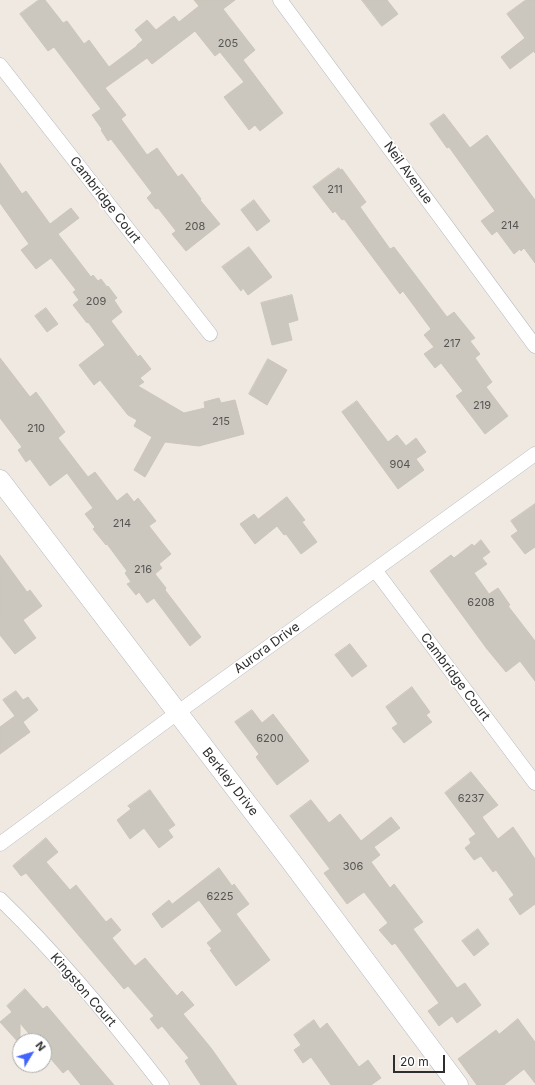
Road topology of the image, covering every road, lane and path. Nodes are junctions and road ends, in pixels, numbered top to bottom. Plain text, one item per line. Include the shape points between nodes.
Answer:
1 (280, 0) edge
2 (0, 65) edge
3 (210, 334) dead end
4 (535, 346) edge
5 (535, 454) edge
6 (0, 480) edge
7 (376, 570) junction
8 (177, 713) junction
9 (535, 783) edge
10 (0, 844) edge
11 (0, 899) edge
12 (162, 1085) edge
13 (458, 1085) edge

1 - 4 street, Neil Avenue
2 - 3 street, Cambridge Court
5 - 7 street, Aurora Drive
6 - 8 street, Berkley Drive
7 - 8 street, Aurora Drive
7 - 9 street, Cambridge Court
8 - 10 street, Aurora Drive
8 - 13 street, Berkley Drive
11 - 12 street, Kingston Court via 122,1033

